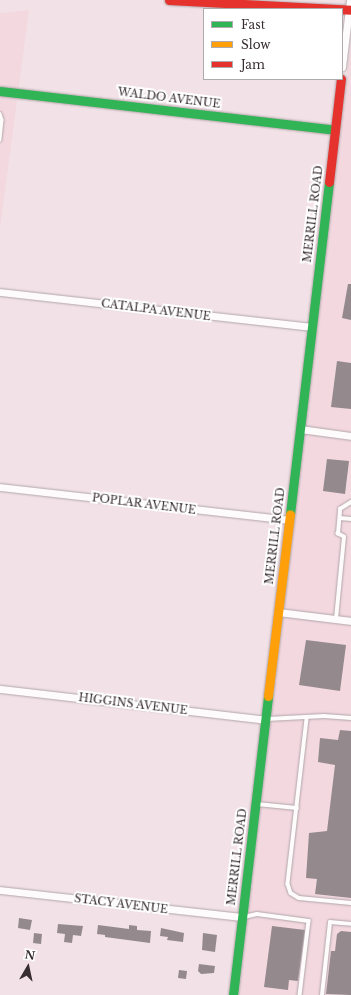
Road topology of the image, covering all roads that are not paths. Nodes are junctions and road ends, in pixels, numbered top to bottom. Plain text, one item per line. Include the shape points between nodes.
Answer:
1 (169, 0) edge
2 (350, 6) edge
3 (343, 59) edge
4 (341, 80) edge
5 (0, 91) edge
6 (0, 114) edge
7 (335, 130) junction
8 (0, 140) edge
9 (0, 292) edge
10 (311, 327) junction
11 (300, 429) junction
12 (351, 436) edge
13 (0, 487) edge
14 (351, 502) edge
15 (340, 518) junction
16 (289, 520) junction
17 (351, 520) edge
18 (278, 612) junction
19 (336, 619) junction
20 (351, 621) edge
21 (0, 689) edge
22 (351, 718) edge
23 (307, 719) junction
24 (266, 720) junction
25 (256, 804) junction
26 (297, 808) junction
27 (0, 890) edge
28 (351, 903) edge
29 (242, 918) junction
30 (351, 924) edge
31 (233, 995) edge
32 (300, 995) edge
33 (322, 995) edge

1 - 2 street
2 - 3 street
4 - 7 street, MERRILL ROAD
5 - 7 street, WALDO AVENUE
6 - 8 lane
7 - 10 street, MERRILL ROAD
9 - 10 street, CATALPA AVENUE
10 - 11 street, MERRILL ROAD
11 - 12 street
11 - 16 street, MERRILL ROAD
13 - 16 street, POPLAR AVENUE
14 - 15 lane via 340,509
15 - 17 lane
15 - 19 lane via 338,534 344,538
16 - 18 street, MERRILL ROAD
18 - 19 street
18 - 24 street, MERRILL ROAD
19 - 20 street
21 - 24 street, HIGGINS AVENUE
22 - 23 lane via 324,716
23 - 24 lane
23 - 26 lane
24 - 25 street, MERRILL ROAD
25 - 26 lane
25 - 29 street, MERRILL ROAD
26 - 28 lane via 288,877 291,893 299,898
27 - 29 street, STACY AVENUE
29 - 31 street, MERRILL ROAD
29 - 32 lane via 257,914 309,921
30 - 33 lane via 330,922

